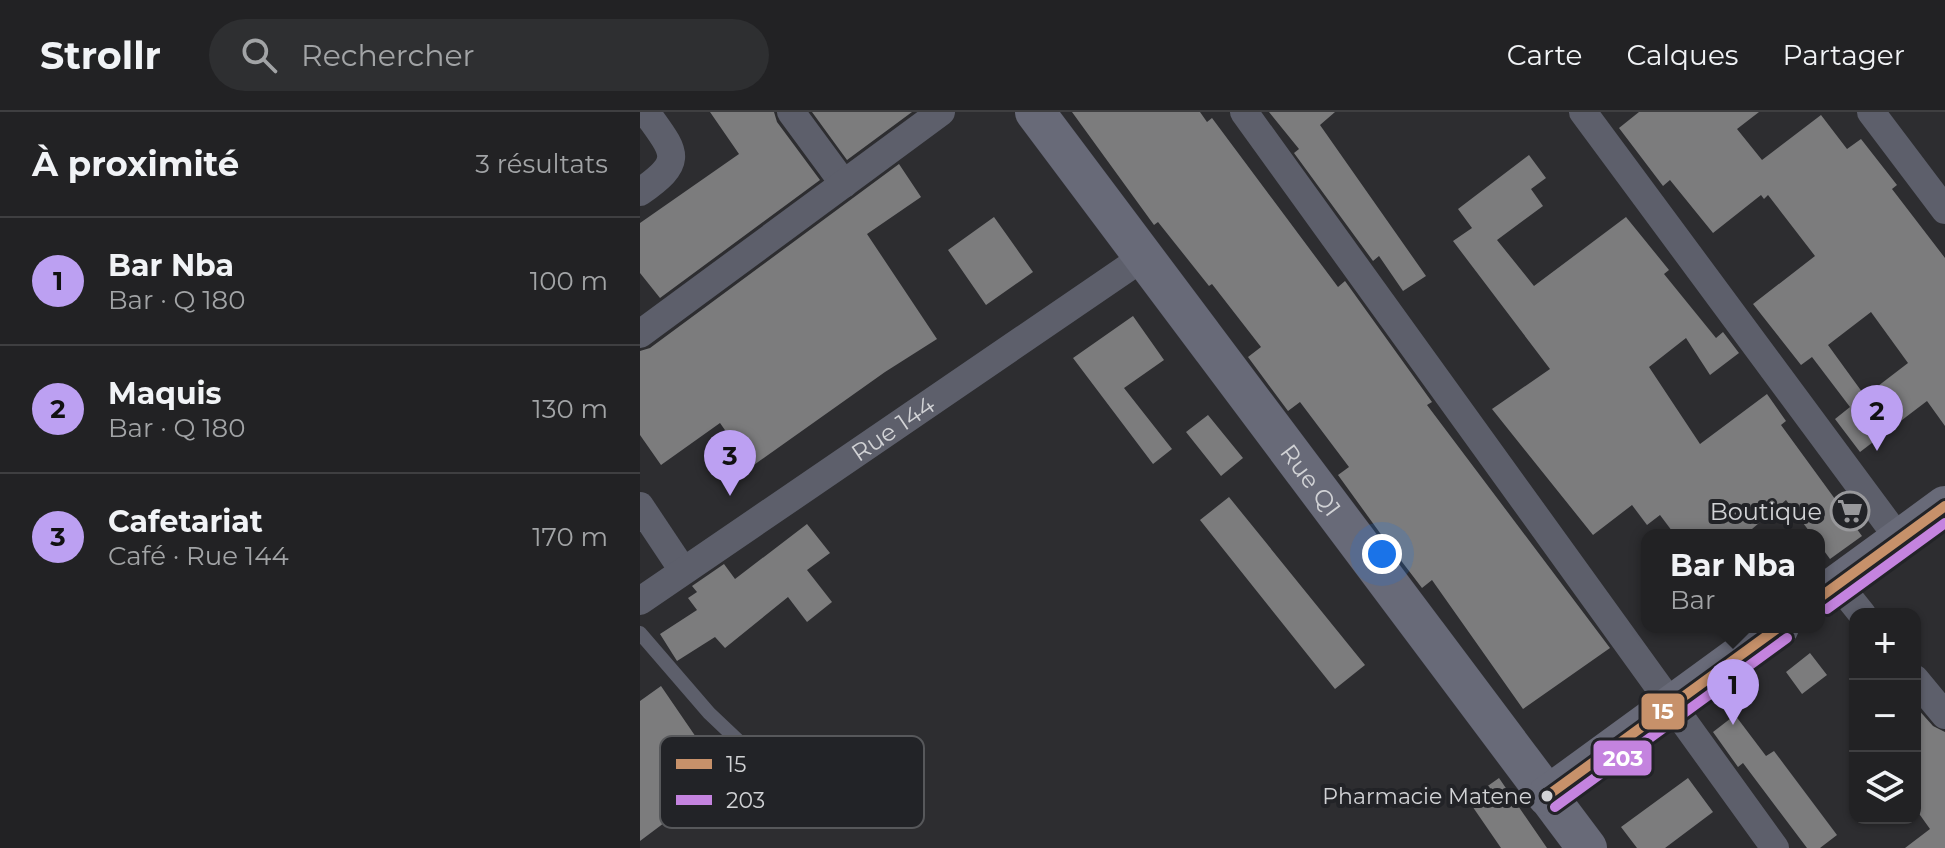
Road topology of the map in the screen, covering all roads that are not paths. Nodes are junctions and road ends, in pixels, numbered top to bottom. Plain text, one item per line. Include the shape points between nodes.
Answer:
1 (646, 112) edge
2 (791, 112) edge
3 (941, 112) edge
4 (1035, 112) edge
5 (1244, 112) edge
6 (1871, 112) edge
7 (1589, 114) edge
8 (844, 184) junction
9 (640, 192) edge
10 (1945, 210) edge
11 (1145, 256) junction
12 (640, 334) edge
13 (640, 506) edge
14 (1945, 506) edge
15 (1899, 539) junction
16 (682, 569) junction
17 (1840, 599) edge
18 (640, 601) edge
19 (640, 633) edge
20 (1771, 633) edge
21 (1916, 680) edge
22 (1672, 705) junction
23 (1945, 715) edge
24 (733, 736) edge
25 (1547, 796) junction
26 (1587, 848) edge
27 (1775, 848) edge

1 - 9 street via 670,146 672,160 666,174
2 - 8 street
3 - 8 street
4 - 11 street, Rue Q1
5 - 22 street
6 - 10 street
7 - 15 street
8 - 12 street
11 - 16 street, Rue 144
11 - 25 street, Rue Q1
13 - 16 street
14 - 15 street
15 - 17 street
16 - 18 street, Rue 144
19 - 24 lane
20 - 22 street
21 - 23 street
22 - 25 street
22 - 27 street
25 - 26 street, Rue Q1

